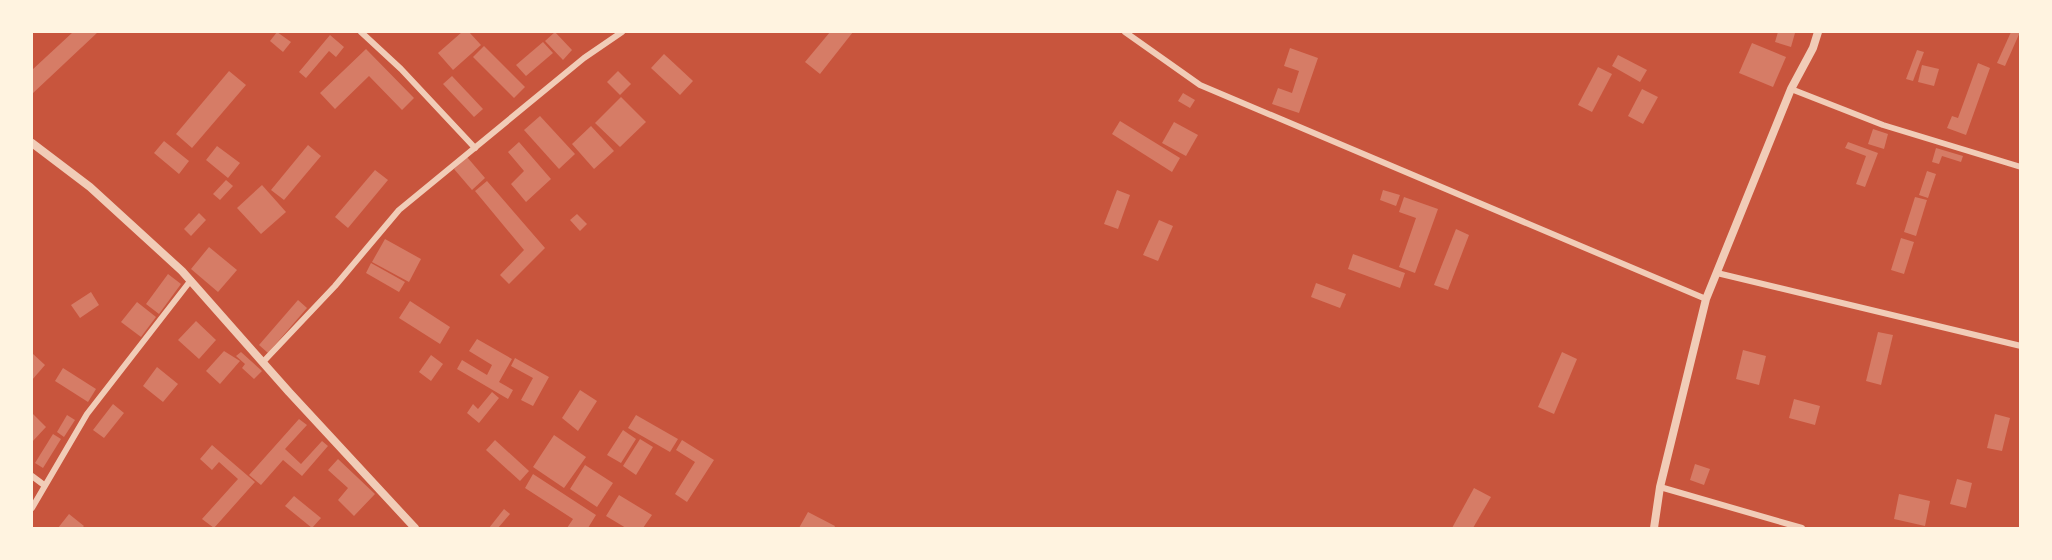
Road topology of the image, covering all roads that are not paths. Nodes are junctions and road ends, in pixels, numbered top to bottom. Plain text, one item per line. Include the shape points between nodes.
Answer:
1 (361, 32) edge
2 (622, 32) edge
3 (1125, 32) edge
4 (1818, 32) edge
5 (1791, 89) junction
6 (32, 143) edge
7 (475, 149) junction
8 (2021, 167) edge
9 (1717, 273) junction
10 (191, 280) junction
11 (1706, 299) junction
12 (2021, 346) edge
13 (264, 361) junction
14 (32, 476) edge
15 (44, 485) junction
16 (1660, 487) junction
17 (32, 508) edge
18 (415, 528) edge
19 (1654, 528) edge
20 (1802, 528) edge

1 - 7 street
2 - 7 street
3 - 11 street via 1200,85
4 - 5 street
5 - 8 street via 1883,125
5 - 9 street
6 - 10 street via 90,187
7 - 13 street via 399,210
9 - 11 street
9 - 12 street
10 - 13 street
10 - 15 street via 87,414
11 - 16 street
13 - 18 street
14 - 15 street
15 - 17 street
16 - 19 street
16 - 20 street

